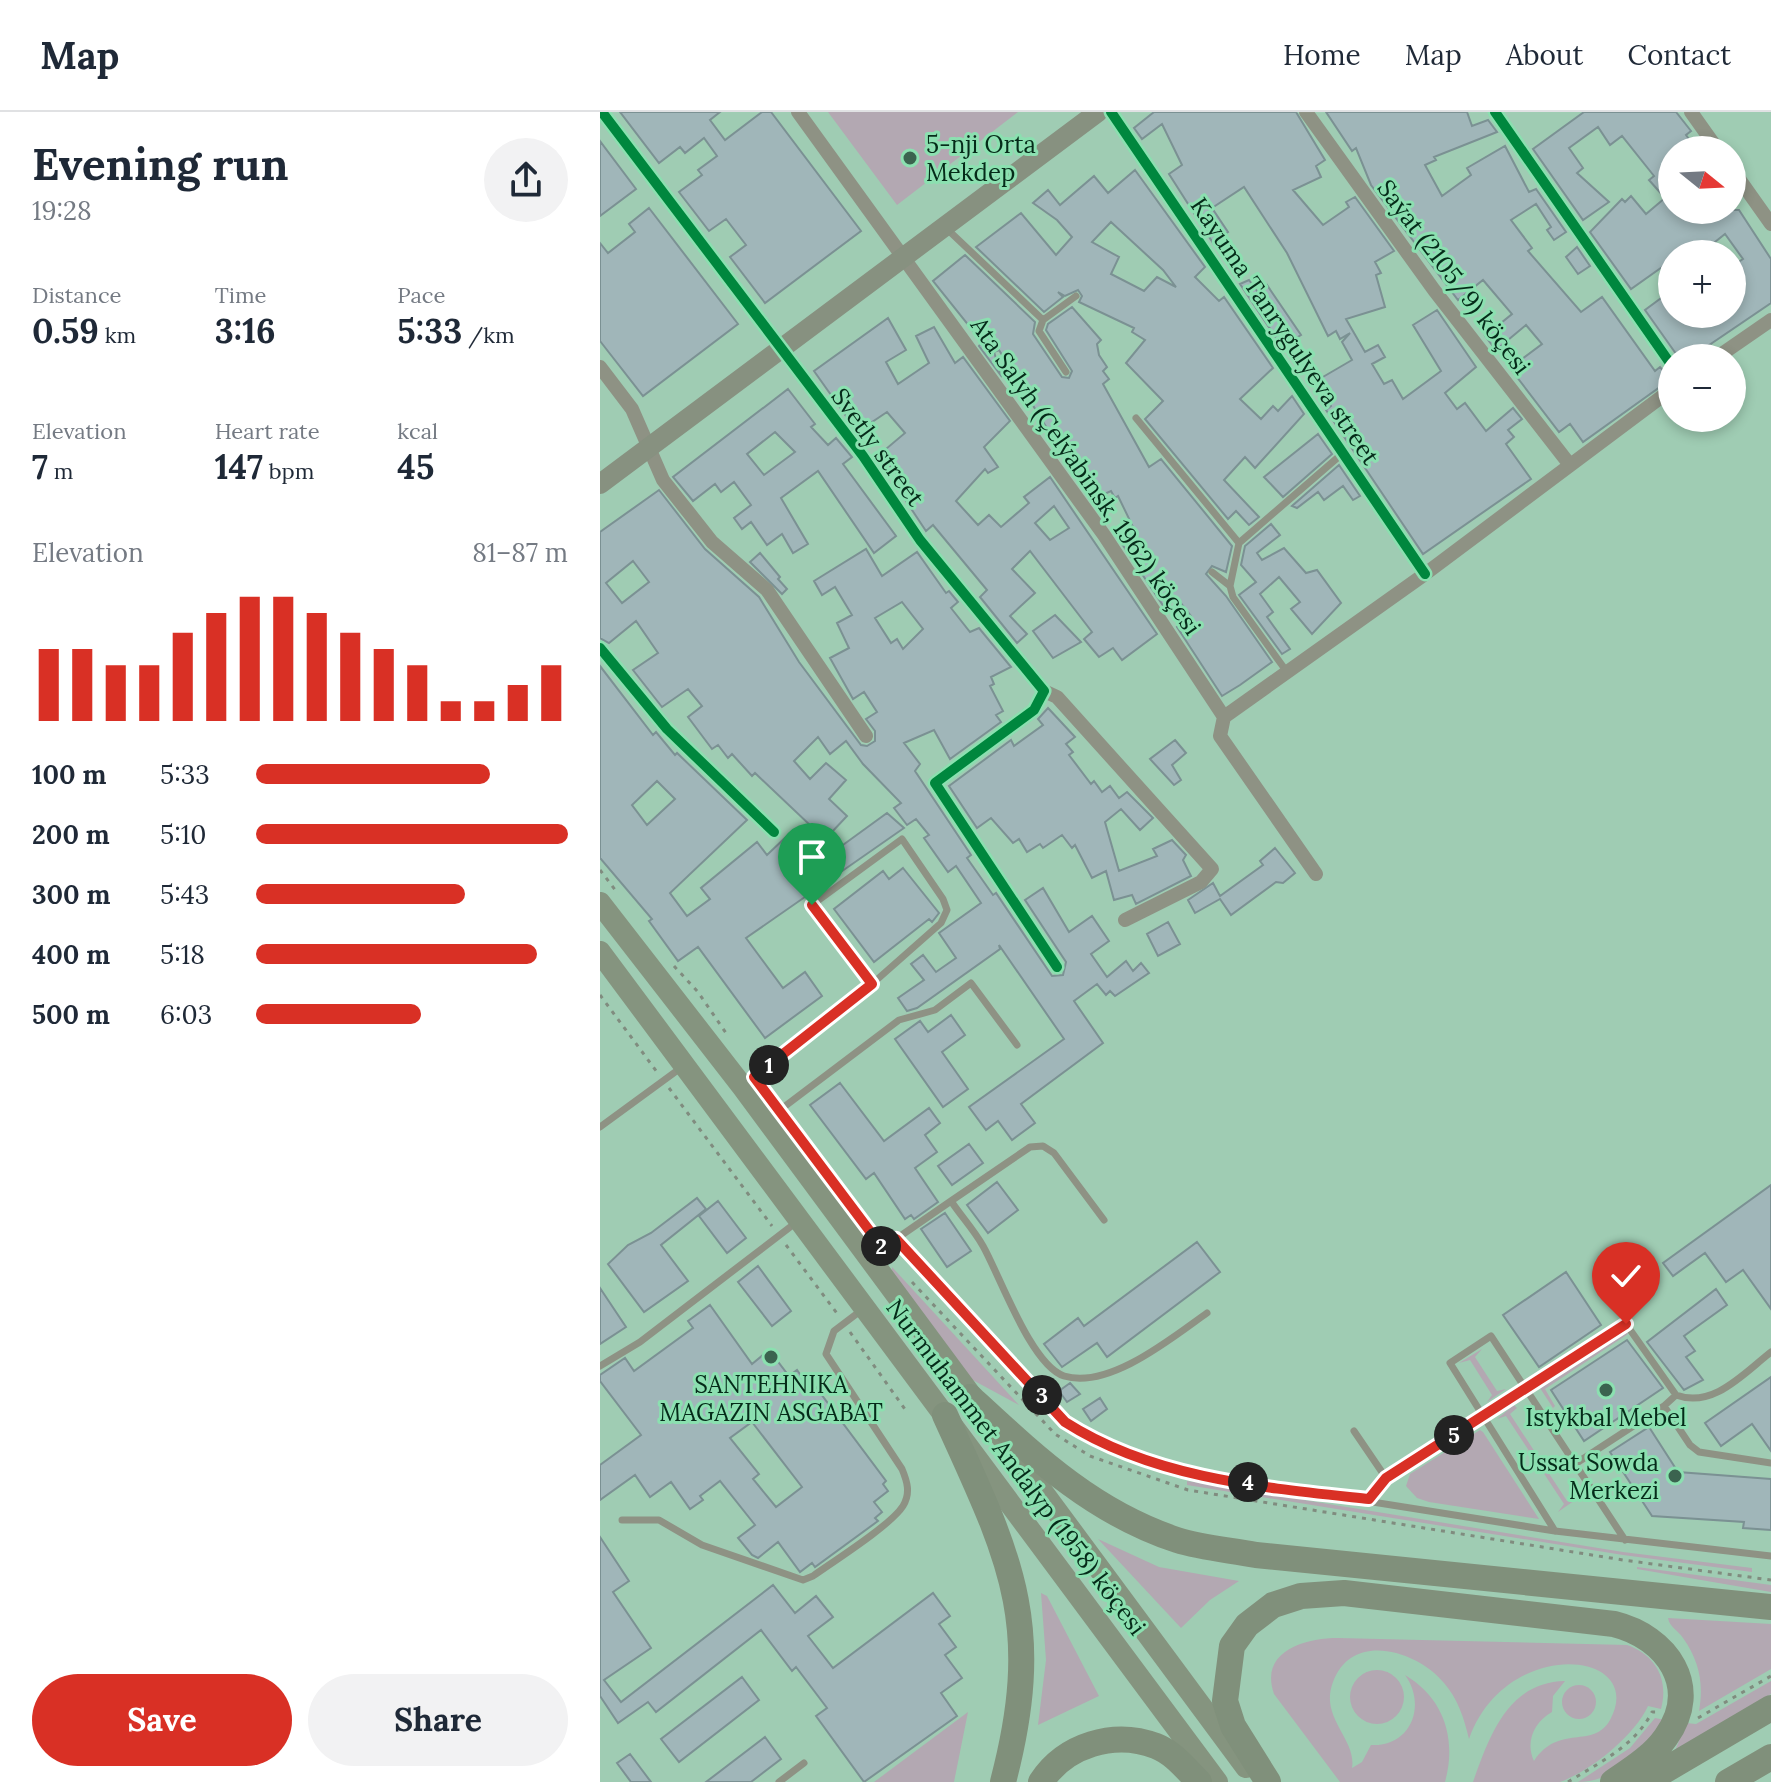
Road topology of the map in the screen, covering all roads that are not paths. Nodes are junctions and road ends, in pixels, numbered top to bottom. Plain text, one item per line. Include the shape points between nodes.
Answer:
1 (602, 112) edge
2 (798, 112) edge
3 (1098, 112) edge
4 (1111, 112) edge
5 (1306, 112) edge
6 (1495, 112) edge
7 (1691, 112) edge
8 (1708, 136) edge
9 (1746, 189) edge
10 (1771, 224) edge
11 (946, 228) junction
12 (906, 257) junction
13 (1076, 296) dead end
14 (1043, 320) junction
15 (1771, 320) edge
16 (1736, 344) edge
17 (1658, 346) edge
18 (782, 351) junction
19 (600, 367) edge
20 (1066, 372) dead end
21 (1658, 399) edge
22 (1136, 418) dead end
23 (649, 445) junction
24 (1343, 453) junction
25 (1570, 465) junction
26 (600, 484) edge
27 (1239, 543) junction
28 (1212, 572) dead end
29 (1425, 574) junction
30 (1230, 586) junction
31 (600, 648) edge
32 (1287, 672) junction
33 (1044, 691) junction
34 (1224, 717) junction
35 (866, 736) dead end
36 (774, 832) dead end
37 (1316, 874) dead end
38 (609, 898) edge
39 (1125, 920) dead end
40 (600, 952) edge
41 (1057, 967) dead end
42 (872, 984) junction
43 (1017, 1045) dead end
44 (683, 1065) junction
45 (742, 1086) junction
46 (766, 1120) junction
47 (600, 1127) edge
48 (951, 1201) junction
49 (800, 1220) junction
50 (1104, 1220) dead end
51 (896, 1239) junction
52 (865, 1253) junction
53 (865, 1307) junction
54 (1207, 1313) dead end
55 (1771, 1352) edge
56 (600, 1366) edge
57 (1526, 1389) junction
58 (1676, 1395) junction
59 (970, 1397) junction
60 (1664, 1406) junction
61 (945, 1415) junction
62 (1484, 1416) junction
63 (1354, 1431) dead end
64 (1771, 1463) edge
65 (1575, 1464) junction
66 (1386, 1478) junction
67 (1369, 1499) junction
68 (622, 1520) dead end
69 (1555, 1531) junction
70 (1625, 1540) junction
71 (1771, 1556) edge
72 (1771, 1607) edge
73 (1771, 1708) edge
74 (1771, 1757) edge
75 (804, 1763) dead end
76 (779, 1782) edge
77 (1003, 1782) edge
78 (1041, 1782) edge
79 (1199, 1782) edge
80 (1217, 1782) edge
81 (1258, 1782) edge
82 (1268, 1782) edge
83 (1613, 1782) edge
84 (1645, 1782) edge
85 (1728, 1782) edge

1 - 18 street, Svetly street
2 - 12 street, Ata Salyh (Çelýabinsk, 1962) köçesi
3 - 11 street
4 - 24 street, Kayuma Tanrygulyeva street
5 - 25 street, Saýat (2105/9) köçesi via 1434,290
6 - 17 street
7 - 8 street
9 - 10 street
11 - 12 street
11 - 14 lane
12 - 18 street
12 - 34 street, Ata Salyh (Çelýabinsk, 1962) köçesi via 1104,535
13 - 14 lane
14 - 20 lane via 1039,331
15 - 16 street
18 - 23 street
18 - 33 street, Svetly street via 920,540
19 - 23 street via 632,409
21 - 25 street
22 - 27 lane
23 - 26 street
23 - 35 street via 663,480 712,542 767,590
24 - 27 lane
24 - 29 street, Kayuma Tanrygulyeva street
25 - 29 street
27 - 30 lane
28 - 30 lane
29 - 32 street
30 - 32 lane
31 - 36 street via 667,729
32 - 34 street
33 - 39 street, Svetly street via 1057,697 1212,869 1201,882
33 - 41 street via 1034,710 939,777 936,789
34 - 37 street, Ata Salyh (Çelýabinsk, 1962) köçesi via 1220,736
38 - 45 main road, Nurmuhammet Andalyp (1958) köçesi
40 - 44 main road, Nurmuhammet Andalyp (1958) köçesi
42 - 42 lane via 941,923 947,910 902,839 812,905
42 - 45 lane
43 - 46 lane via 971,983 935,1010 899,1020
44 - 47 lane
44 - 49 main road, Nurmuhammet Andalyp (1958) köçesi
45 - 46 main road, Nurmuhammet Andalyp (1958) köçesi
46 - 52 main road, Nurmuhammet Andalyp (1958) köçesi
48 - 50 lane via 1030,1147 1043,1146 1054,1153
48 - 51 lane
48 - 54 lane via 982,1244 1024,1332 1059,1374 1079,1378 1107,1373 1150,1354
49 - 53 main road, Nurmuhammet Andalyp (1958) köçesi
49 - 56 lane via 640,1342
51 - 52 lane
51 - 67 lane via 1065,1422 1090,1438 1153,1464 1202,1475
52 - 59 main road, Nurmuhammet Andalyp (1958) köçesi
53 - 61 main road, Nurmuhammet Andalyp (1958) köçesi
53 - 68 lane via 834,1331 826,1354 902,1469 906,1497 894,1515 803,1580 702,1545 659,1520
55 - 58 lane via 1716,1394 1702,1399
57 - 58 lane via 1626,1324
57 - 62 lane
57 - 62 lane via 1491,1336 1450,1363
57 - 65 lane
58 - 60 lane
59 - 72 highway via 1064,1482 1115,1516 1179,1541 1256,1555
59 - 81 main road, Nurmuhammet Andalyp (1958) köçesi
60 - 64 lane via 1699,1452
60 - 65 lane
61 - 77 highway via 1000,1542 1020,1613 1022,1687
61 - 80 main road, Nurmuhammet Andalyp (1958) köçesi
62 - 66 lane
62 - 69 lane
63 - 66 lane
65 - 70 lane
66 - 67 lane
67 - 69 lane
69 - 70 lane
70 - 71 lane
73 - 84 highway
74 - 85 highway
75 - 76 lane
78 - 79 highway via 1050,1768 1077,1749 1126,1740 1158,1747
82 - 83 highway via 1228,1713 1226,1679 1232,1646 1247,1625 1273,1605 1322,1593 1614,1624 1644,1634 1675,1667 1680,1704 1664,1741

